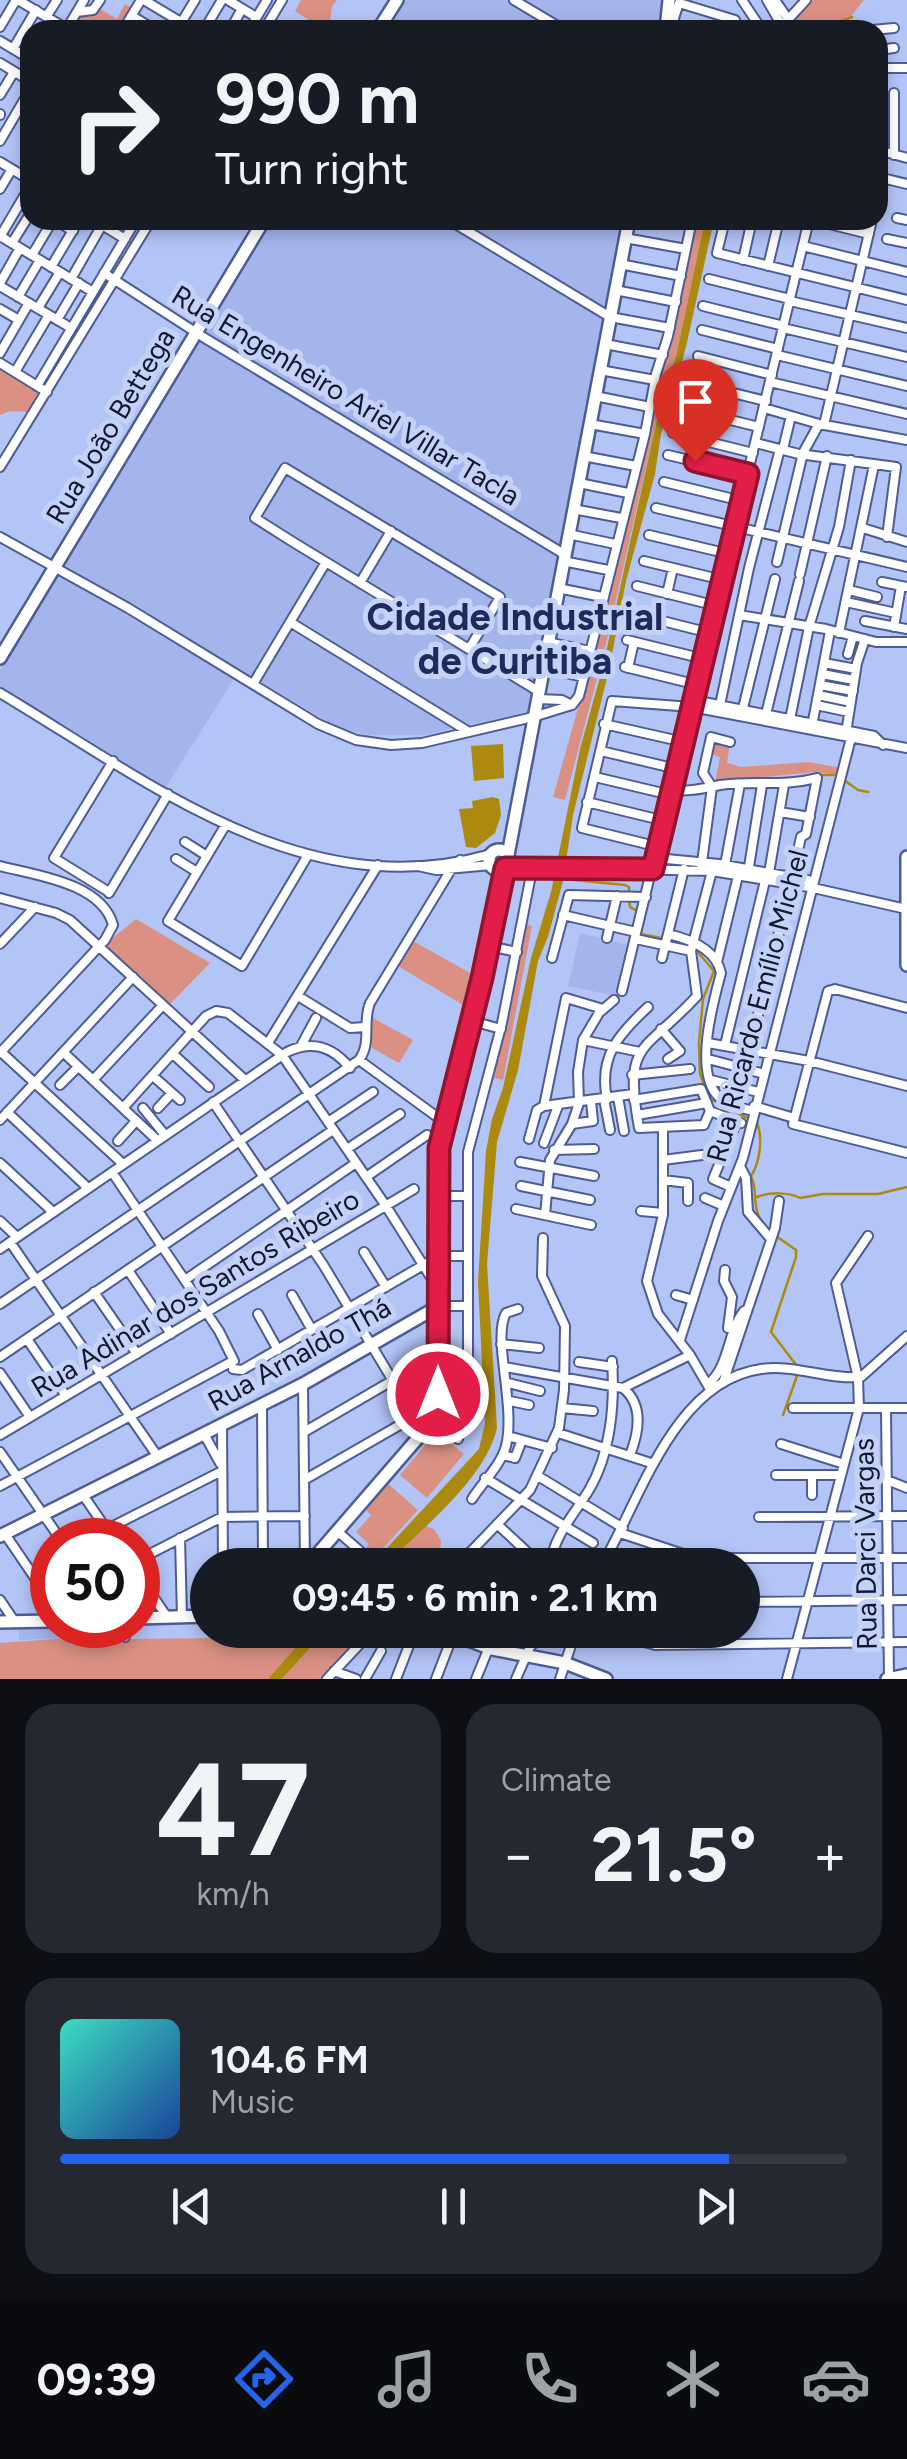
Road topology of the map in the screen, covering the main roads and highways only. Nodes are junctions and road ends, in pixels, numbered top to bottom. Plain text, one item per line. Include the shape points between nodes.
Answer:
1 (255, 230) edge
2 (627, 230) edge
3 (52, 566) junction
4 (0, 645) edge
5 (0, 658) edge
6 (907, 857) edge
7 (906, 909) edge
8 (907, 965) edge
9 (438, 1306) junction
10 (2, 1535) edge
11 (322, 1548) edge
12 (190, 1617) edge
13 (160, 1618) edge
14 (0, 1622) edge
15 (30, 1622) edge
16 (488, 1648) edge
17 (907, 1675) edge
18 (606, 1679) edge
19 (888, 1679) edge

1 - 3 main road, Rua João Bettega
2 - 9 main road via 500,861 489,946 440,1141
3 - 4 main road, Rua João Bettega
3 - 5 main road, Rua João Bettega
6 - 7 main road
7 - 8 main road
9 - 10 main road, Rua Arnaldo Thá via 303,1384
9 - 11 main road via 438,1403 423,1432
12 - 13 main road
14 - 15 main road
16 - 18 main road via 566,1662
17 - 19 main road

